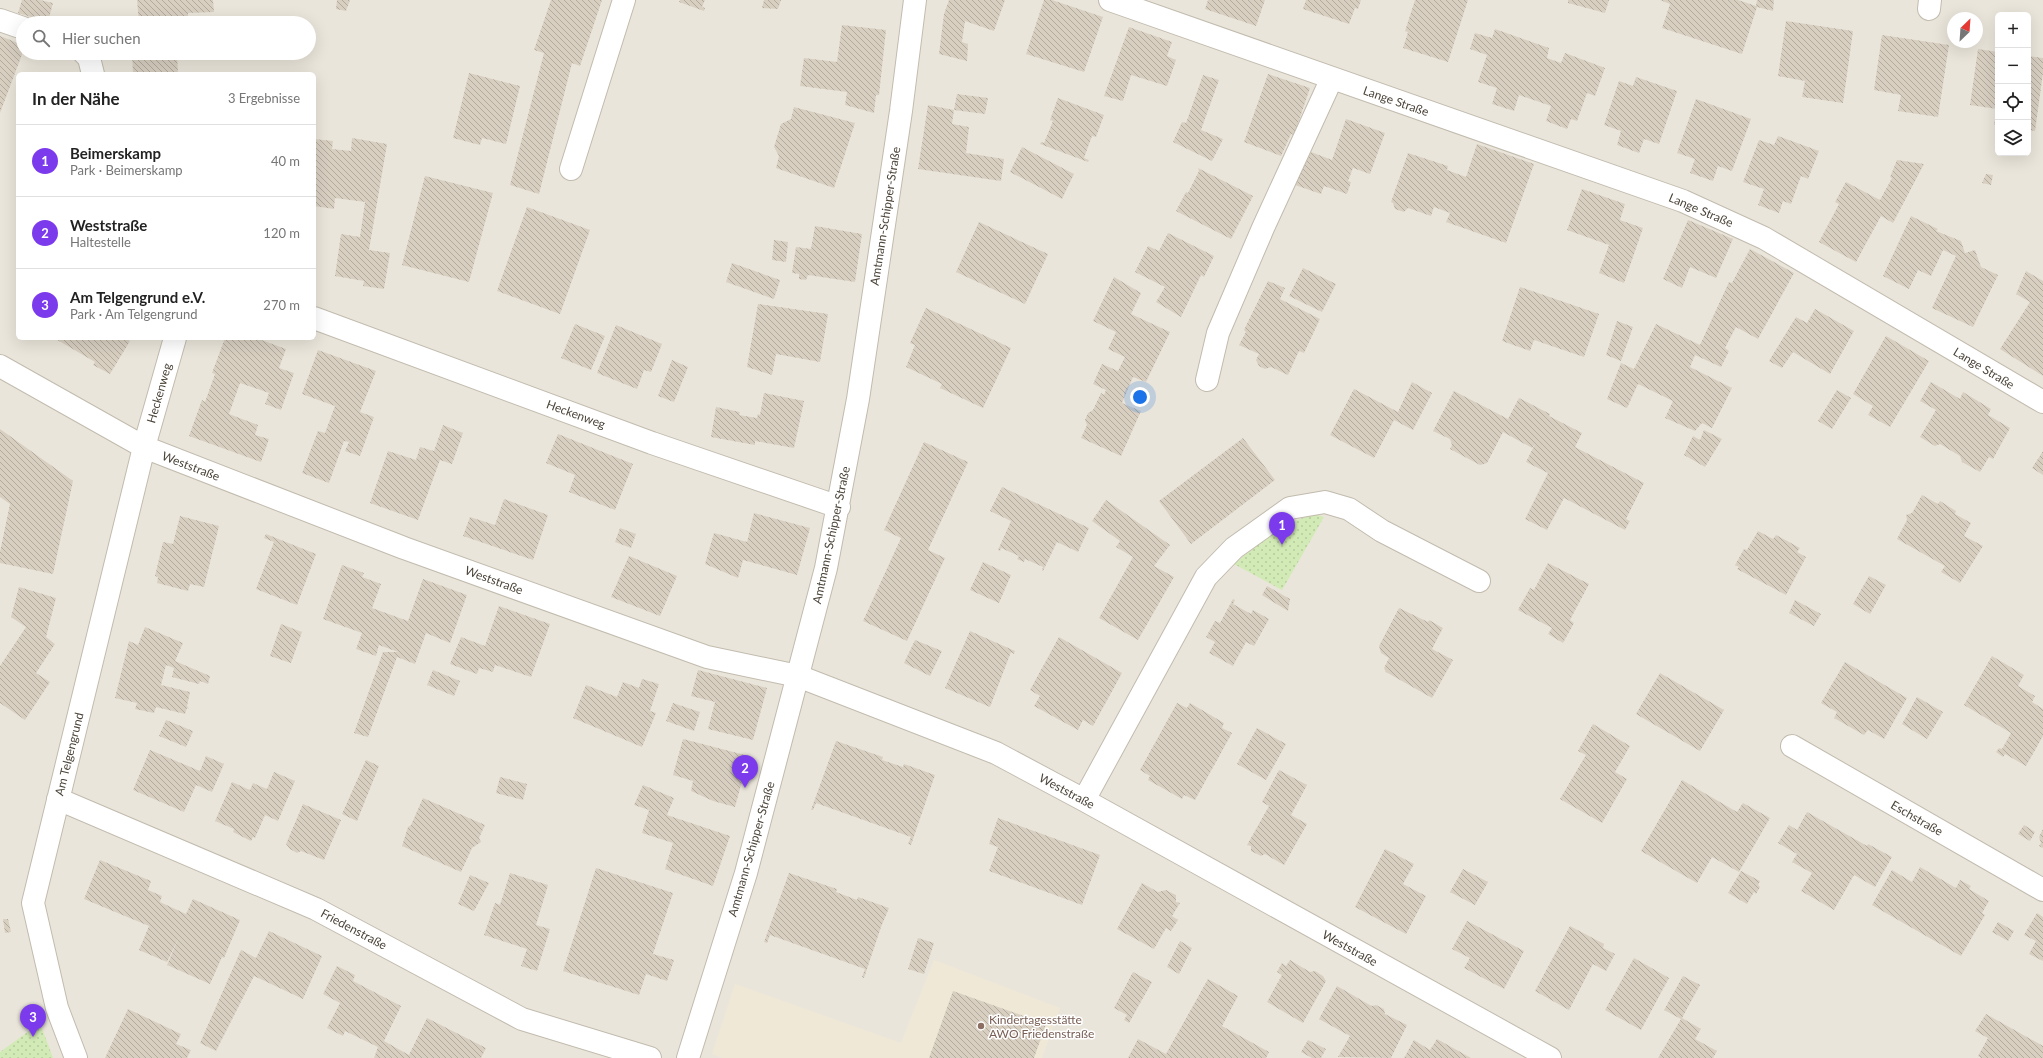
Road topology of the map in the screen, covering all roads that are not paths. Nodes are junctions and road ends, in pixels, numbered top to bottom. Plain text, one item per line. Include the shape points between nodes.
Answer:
1 (624, 0) edge
2 (915, 0) edge
3 (1110, 0) edge
4 (0, 20) edge
5 (16, 26) edge
6 (90, 60) edge
7 (92, 72) edge
8 (1332, 78) junction
9 (571, 169) dead end
10 (316, 319) edge
11 (173, 340) edge
12 (0, 366) edge
13 (1207, 380) dead end
14 (2043, 402) edge
15 (144, 447) junction
16 (838, 507) junction
17 (1479, 581) dead end
18 (798, 676) junction
19 (1792, 746) dead end
20 (58, 800) junction
21 (1084, 800) junction
22 (2043, 890) edge
23 (76, 1058) edge
24 (650, 1058) edge
25 (688, 1058) edge
26 (1550, 1058) edge

1 - 9 street
2 - 16 street, Amtmann-Schipper-Straße via 858,399
3 - 8 street, Lange Straße
4 - 5 street
6 - 7 street
8 - 13 street via 1218,333
8 - 14 street, Lange Straße via 1683,201 1764,238
10 - 16 street, Heckenweg via 652,443
11 - 15 street, Heckenweg
12 - 15 street, Weststraße
15 - 18 street, Weststraße via 404,548 708,657
15 - 20 street, Am Telgengrund
16 - 18 street, Amtmann-Schipper-Straße via 826,568
17 - 21 street via 1382,531 1349,509 1325,502 1290,508 1234,548 1206,576
18 - 21 street, Weststraße via 996,753
18 - 25 street, Amtmann-Schipper-Straße via 746,873
19 - 22 street, Eschstraße
20 - 23 street, Am Telgengrund via 33,903 56,1008
20 - 24 street, Friedenstraße via 316,909 522,1020
21 - 26 street, Weststraße

